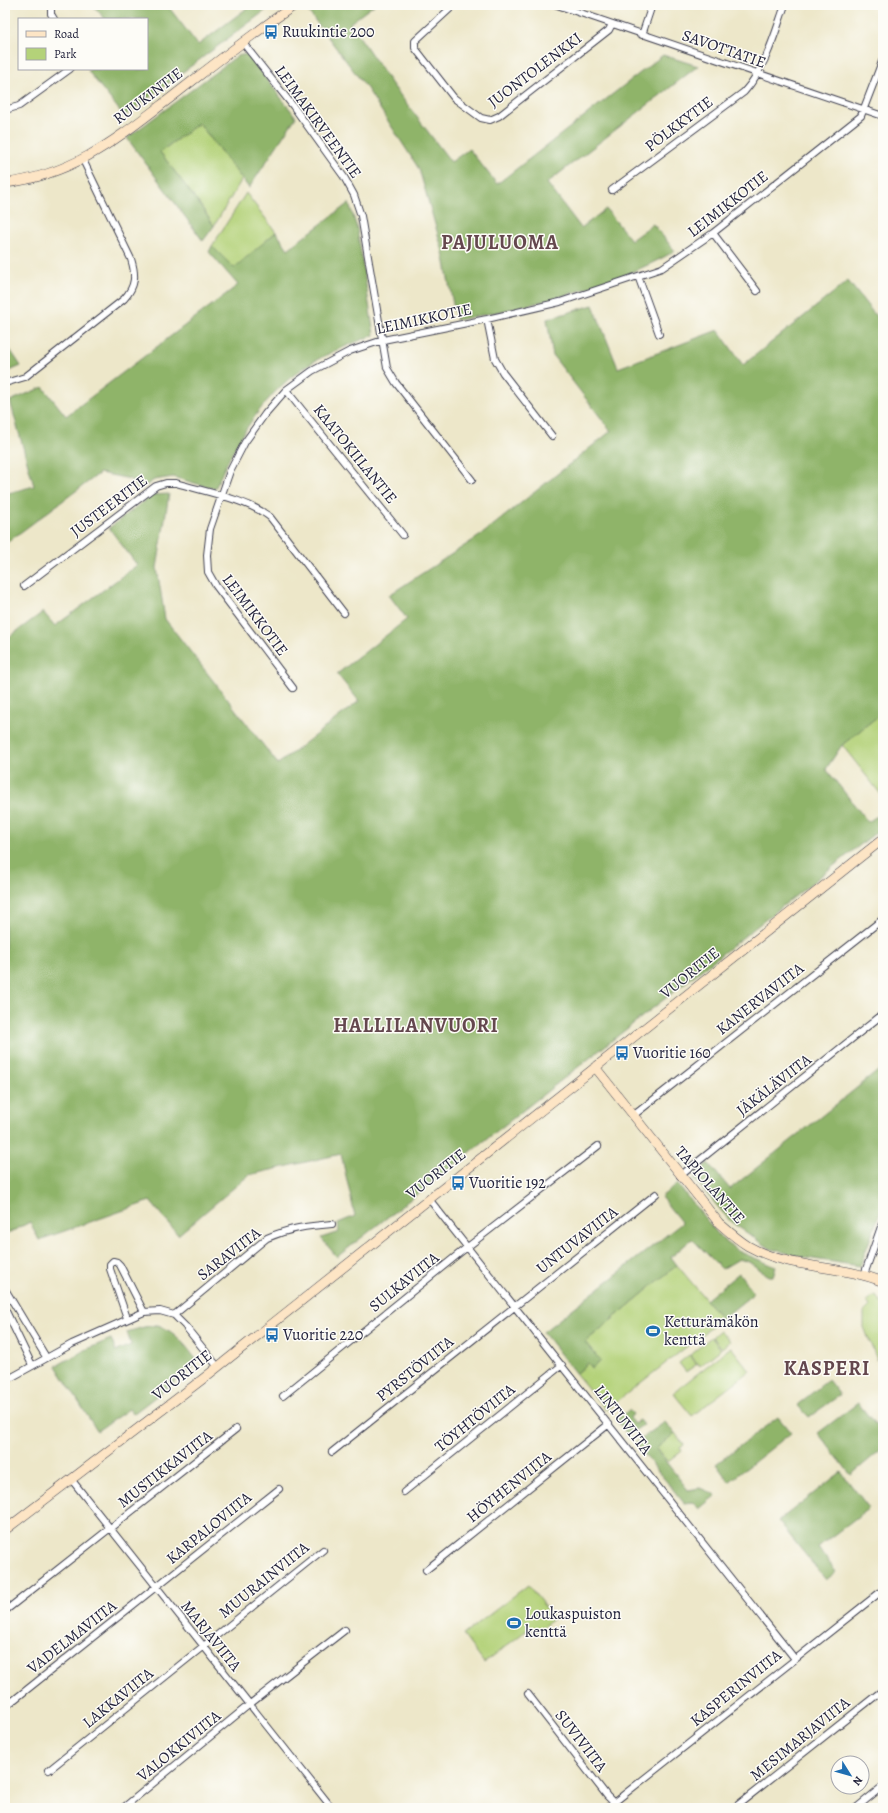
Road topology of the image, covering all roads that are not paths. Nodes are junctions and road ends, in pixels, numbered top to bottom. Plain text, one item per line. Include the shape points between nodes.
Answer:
1 (51, 5) edge
2 (295, 5) edge
3 (454, 5) edge
4 (557, 5) edge
5 (652, 5) edge
6 (785, 5) edge
7 (53, 18) edge
8 (612, 24) junction
9 (642, 34) junction
10 (243, 43) junction
11 (883, 59) edge
12 (69, 70) edge
13 (758, 74) junction
14 (5, 110) edge
15 (864, 110) junction
16 (883, 116) edge
17 (83, 160) junction
18 (5, 183) edge
19 (612, 190) dead end
20 (713, 233) junction
21 (638, 276) junction
22 (757, 291) dead end
23 (487, 319) junction
24 (659, 334) dead end
25 (383, 340) junction
26 (5, 383) edge
27 (286, 390) junction
28 (552, 436) dead end
29 (472, 480) dead end
30 (221, 497) junction
31 (403, 535) dead end
32 (24, 586) dead end
33 (344, 613) dead end
34 (293, 688) dead end
35 (883, 838) edge
36 (883, 919) edge
37 (883, 1014) edge
38 (595, 1068) junction
39 (634, 1115) junction
40 (598, 1146) dead end
41 (680, 1176) junction
42 (656, 1194) dead end
43 (429, 1199) junction
44 (883, 1221) edge
45 (332, 1224) dead end
46 (467, 1248) junction
47 (864, 1275) junction
48 (883, 1282) edge
49 (5, 1289) edge
50 (514, 1306) junction
51 (5, 1309) edge
52 (144, 1312) junction
53 (174, 1315) junction
54 (127, 1318) junction
55 (46, 1357) junction
56 (32, 1365) junction
57 (562, 1365) junction
58 (218, 1366) junction
59 (5, 1381) edge
60 (283, 1396) dead end
61 (609, 1424) junction
62 (236, 1429) dead end
63 (332, 1452) dead end
64 (71, 1480) junction
65 (279, 1489) dead end
66 (404, 1492) dead end
67 (110, 1529) junction
68 (5, 1530) edge
69 (323, 1550) dead end
70 (426, 1570) dead end
71 (156, 1587) junction
72 (883, 1590) edge
73 (5, 1611) edge
74 (345, 1630) dead end
75 (202, 1646) junction
76 (795, 1658) junction
77 (883, 1690) edge
78 (528, 1694) dead end
79 (250, 1704) junction
80 (5, 1707) edge
81 (50, 1770) dead end
82 (883, 1786) edge
83 (614, 1803) junction
84 (123, 1808) edge
85 (332, 1808) edge
86 (607, 1808) edge
87 (619, 1808) edge
88 (734, 1808) edge
89 (856, 1808) edge

1 - 7 street
2 - 10 street, RUUKINTIE
3 - 8 street, JUONTOLENKKI via 415,41 415,48 454,98 482,118 490,120 499,116 609,30
4 - 8 street, SAVOTTATIE
5 - 9 street
6 - 13 street, PÖLKKYTIE
8 - 9 street, SAVOTTATIE
9 - 13 street, SAVOTTATIE
10 - 17 street, RUUKINTIE via 125,133
10 - 25 street, LEIMAKIRVEENTIE via 293,106 354,195 361,216
11 - 15 street
12 - 14 street via 19,106
13 - 15 street, SAVOTTATIE
13 - 19 street, PÖLKKYTIE via 744,92
15 - 16 street, SAVOTTATIE
15 - 20 street, LEIMIKKOTIE via 861,116
17 - 18 street, RUUKINTIE via 52,173
17 - 26 street via 131,259 135,270 134,284 124,299 25,377
20 - 21 street, LEIMIKKOTIE via 662,268
20 - 22 street
21 - 23 street, LEIMIKKOTIE via 560,302
21 - 24 street
23 - 25 street, LEIMIKKOTIE
23 - 28 street via 495,359
25 - 27 street, LEIMIKKOTIE via 350,351 312,371
25 - 29 street, LEIMAKIRVEENTIE via 387,368 396,383
27 - 30 street, LEIMIKKOTIE via 245,442 230,471
27 - 31 street, KAATOKIILANTIE
30 - 32 street, JUSTEERITIE via 176,483 166,482 156,486
30 - 33 street, JUSTEERITIE via 249,505 270,517
30 - 34 street, LEIMIKKOTIE via 210,529 206,555 208,572
35 - 38 street, VUORITIE
36 - 39 street, KANERVAVIITA
37 - 41 street, JÄKÄLÄVIITA
38 - 39 street, TAPIOLANTIE
38 - 43 street, VUORITIE
39 - 41 street, TAPIOLANTIE
40 - 46 street, SULKAVIITA
41 - 47 street, TAPIOLANTIE via 719,1223 748,1246 793,1263
42 - 50 street, UNTUVAVIITA
43 - 46 street, LINTUVIITA
43 - 58 street, VUORITIE
44 - 47 street
45 - 53 street, SARAVIITA via 290,1229 267,1238
46 - 50 street, LINTUVIITA
46 - 60 street, SULKAVIITA
47 - 48 street, TAPIOLANTIE
49 - 55 street
50 - 57 street, LINTUVIITA
50 - 63 street, PYRSTÖVIITA
51 - 56 street
52 - 53 street via 160,1311
52 - 54 street
52 - 54 street via 120,1265 113,1261 110,1269
53 - 58 street
54 - 55 street
55 - 56 street
56 - 59 street
57 - 61 street, LINTUVIITA
57 - 66 street, TÖYHTÖVIITA
58 - 64 street, VUORITIE
61 - 70 street, HÖYHENVIITA
61 - 76 street, LINTUVIITA
62 - 67 street, MUSTIKKAVIITA
64 - 67 street, MARJAVIITA
64 - 68 street, VUORITIE
65 - 71 street, KARPALOVIITA
67 - 71 street, MARJAVIITA
67 - 73 street, MUSTIKKAVIITA
69 - 75 street, MUURAINVIITA
71 - 75 street, MARJAVIITA
71 - 80 street, VADELMAVIITA
72 - 76 street, KASPERINVIITA
74 - 79 street, VALOKKIVIITA
75 - 79 street, MARJAVIITA
75 - 81 street, LAKKAVIITA
76 - 83 street, KASPERINVIITA
77 - 88 street, MESIMARJAVIITA
78 - 83 street, SUVIVIITA
79 - 84 street, VALOKKIVIITA
79 - 85 street, MARJAVIITA
82 - 89 street
83 - 86 street, KASPERINVIITA
83 - 87 street, SUVIVIITA

